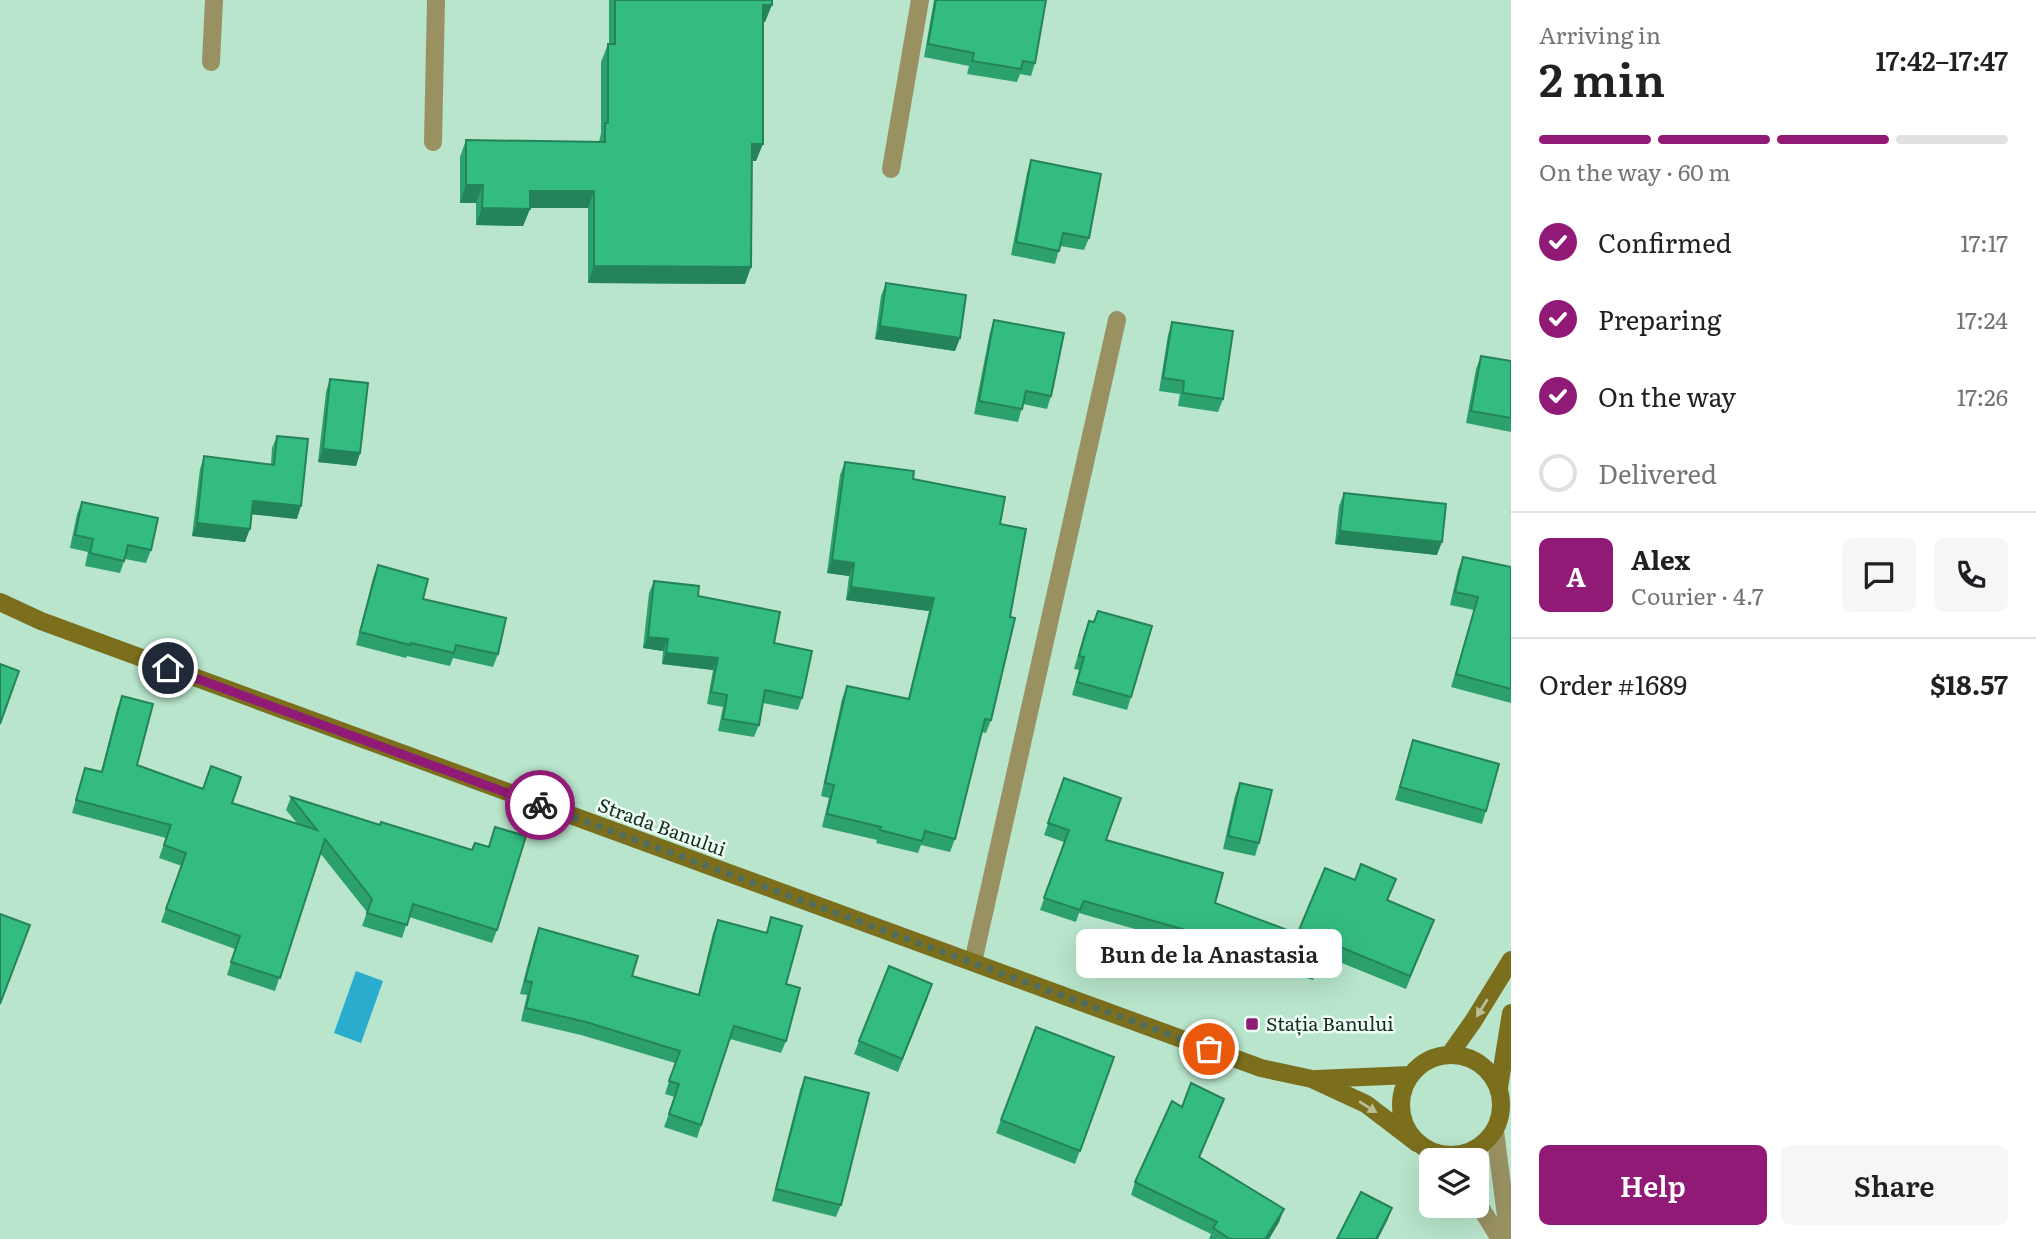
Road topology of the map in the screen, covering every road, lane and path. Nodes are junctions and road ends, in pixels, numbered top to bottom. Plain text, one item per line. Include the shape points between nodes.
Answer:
1 (214, 0) edge
2 (436, 0) edge
3 (920, 0) edge
4 (211, 62) dead end
5 (433, 142) dead end
6 (891, 169) dead end
7 (1117, 320) dead end
8 (0, 602) edge
9 (1511, 960) edge
10 (973, 962) junction
11 (1511, 1013) edge
12 (1450, 1054) junction
13 (1410, 1075) junction
14 (1312, 1079) junction
15 (1499, 1087) junction
16 (1495, 1131) junction
17 (1418, 1143) junction
18 (1426, 1148) edge
19 (1475, 1148) edge
20 (1487, 1218) edge
21 (1500, 1239) edge
22 (1509, 1239) edge

1 - 4 street
2 - 5 street
3 - 6 street
7 - 10 street
8 - 10 street, Strada Banului via 41,621
9 -> 12 street
10 - 14 street, Strada Banului via 1261,1068
11 - 15 street
12 - 13 street via 1427,1060
12 - 15 street via 1480,1063
13 - 14 street, Strada Banului
13 - 17 street via 1402,1092 1401,1110 1406,1129
14 -> 17 street, Strada Banului via 1366,1104
15 - 16 street via 1502,1110
16 - 19 street
16 - 22 street
17 - 18 street
20 - 21 street

